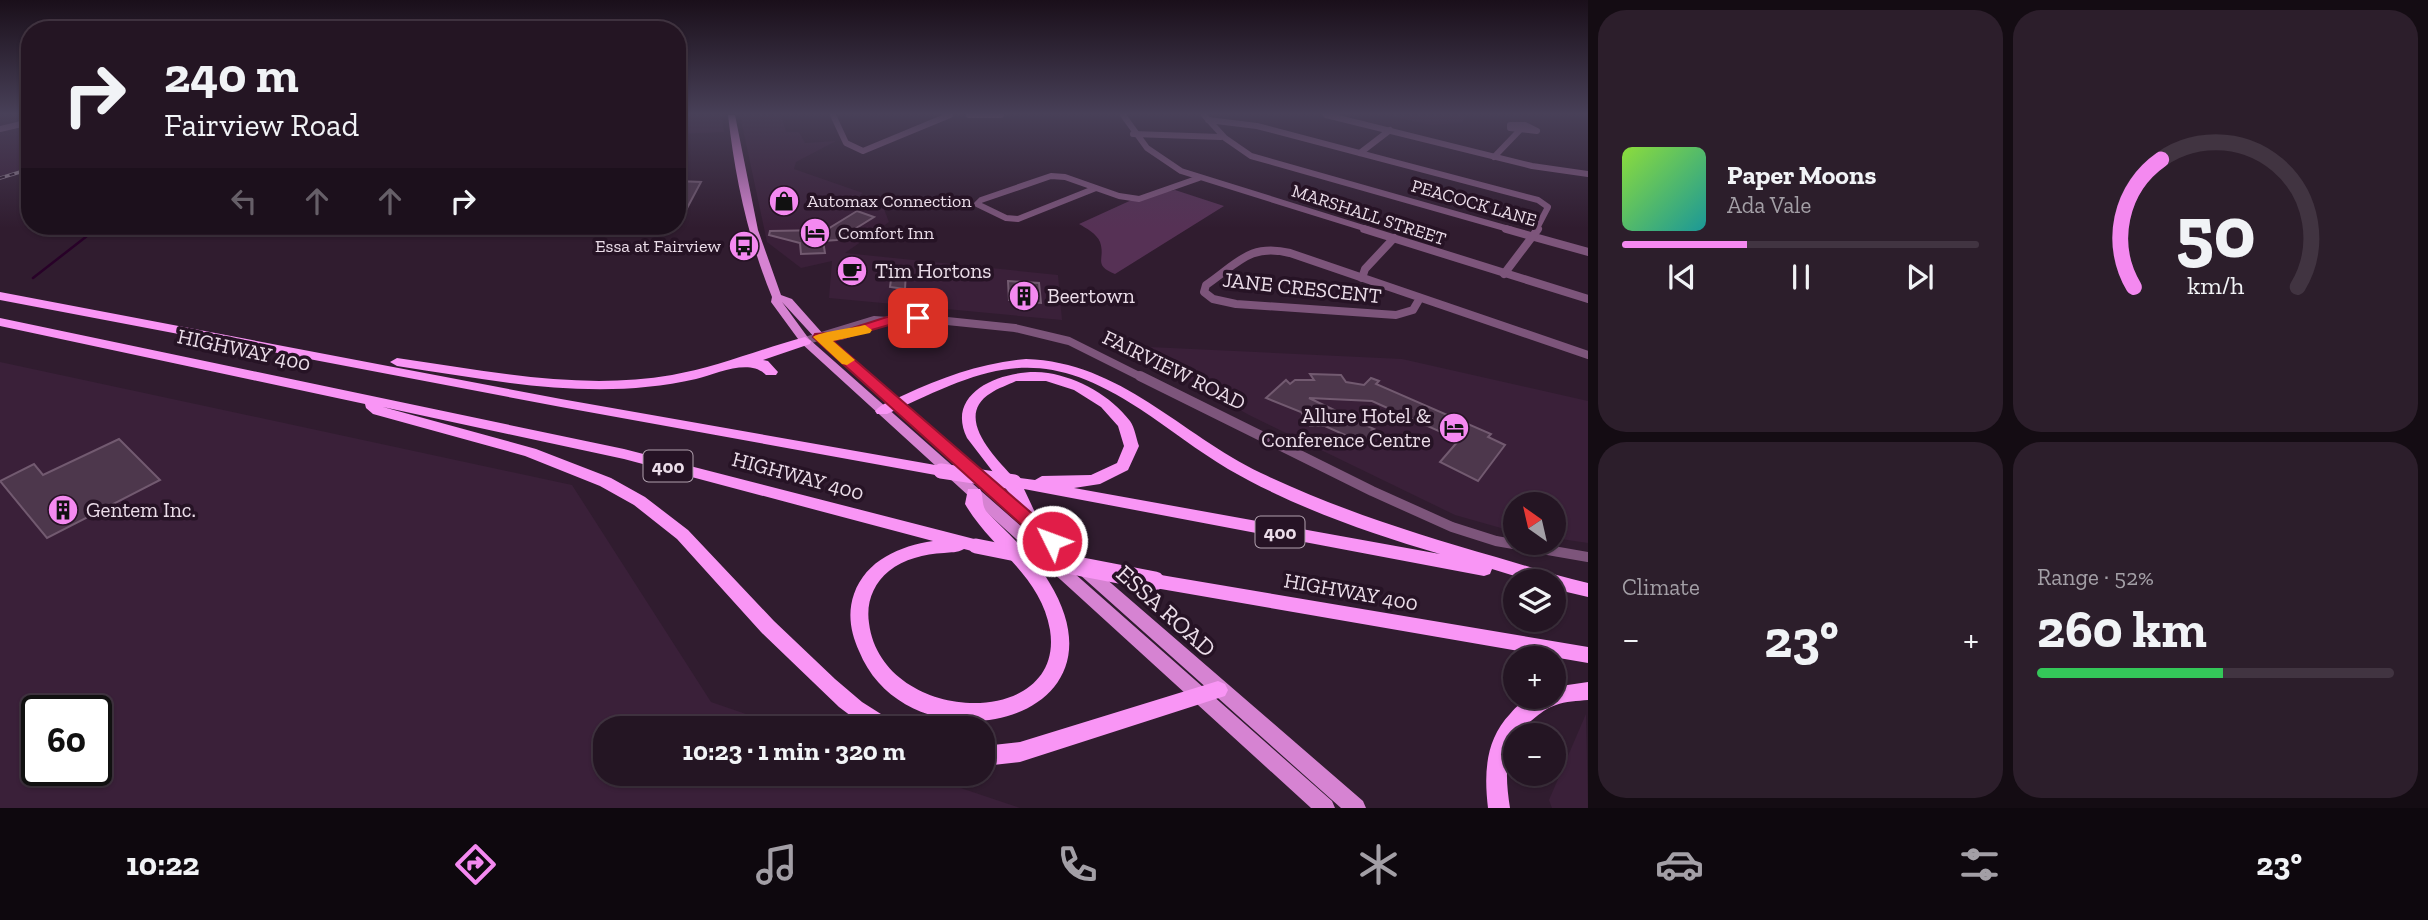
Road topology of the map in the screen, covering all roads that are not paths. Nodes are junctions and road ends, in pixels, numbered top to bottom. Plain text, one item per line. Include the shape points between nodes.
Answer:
1 (738, 153) edge
2 (1151, 153) edge
3 (1243, 153) edge
4 (1360, 153) edge
5 (1477, 153) edge
6 (1498, 153) edge
7 (1494, 157) junction
8 (1588, 174) edge
9 (1199, 178) junction
10 (1096, 188) junction
11 (1530, 236) junction
12 (1394, 239) junction
13 (1588, 252) edge
14 (1504, 274) junction
15 (1362, 278) junction
16 (0, 296) edge
17 (777, 297) junction
18 (1420, 298) junction
19 (1588, 299) edge
20 (0, 322) edge
21 (820, 337) junction
22 (805, 341) junction
23 (278, 347) junction
24 (1588, 355) edge
25 (771, 372) dead end
26 (710, 373) junction
27 (358, 397) junction
28 (890, 407) junction
29 (1014, 482) junction
30 (974, 493) junction
31 (1032, 523) junction
32 (976, 546) junction
33 (1588, 557) edge
34 (1510, 569) edge
35 (1503, 573) edge
36 (1566, 585) edge
37 (1588, 590) edge
38 (1588, 655) edge
39 (1588, 691) edge
40 (1209, 692) junction
41 (1566, 694) edge
42 (1527, 709) edge
43 (864, 716) edge
44 (995, 755) edge
45 (1325, 808) edge
46 (1356, 808) edge
47 (1499, 808) edge

1 - 17 main road, ESSA ROAD via 752,230
2 - 9 street, MARSHALL STREET
3 - 11 street, PEACOCK LANE
4 - 11 street via 1538,200 1548,207
5 - 7 street
6 - 7 street
7 - 8 street
9 - 10 street via 1139,199
9 - 12 street, MARSHALL STREET
10 - 10 street via 1051,176 977,204 1018,219
11 - 13 street, PEACOCK LANE
11 - 14 street
12 - 14 street, MARSHALL STREET
12 - 15 street via 1364,270
14 - 19 street, MARSHALL STREET
15 - 18 street, JANE CRESCENT
15 - 18 street, JANE CRESCENT via 1270,248 1256,250 1206,285 1204,292 1236,304 1396,315 1413,310
16 - 23 highway, HIGHWAY 400 / 400
17 - 21 main road, ESSA ROAD via 788,301
17 - 22 main road, ESSA ROAD via 776,302
18 - 24 street, JANE CRESCENT
20 - 27 highway, HIGHWAY 400 / 400
21 - 22 street
21 - 28 main road, ESSA ROAD
21 - 33 street, FAIRVIEW ROAD via 918,318 992,325 1069,341 1452,527 1496,541
22 - 26 highway
22 - 28 main road, ESSA ROAD via 868,399
23 - 26 highway via 558,384 622,386
23 - 29 highway, HIGHWAY 400 / 400, bridge via 561,403
25 - 26 highway via 755,364
27 - 32 highway, HIGHWAY 400 / 400 via 624,454
27 - 43 highway via 378,411 575,468 647,508 669,522 760,620
28 - 30 main road, ESSA ROAD
28 - 31 main road, ESSA ROAD
28 - 34 highway via 1002,363 1049,364 1079,371 1117,390 1235,466 1327,509
29 - 31 highway via 1094,480 1118,469 1131,447 1128,426 1099,396 1053,379 1006,380 978,396 968,425 1021,497
29 - 35 highway, HIGHWAY 400 / 400
30 - 32 highway via 973,504 980,515 1043,587 1058,621 1060,654 1047,680 1030,696 1008,709 974,713 935,707 888,680 873,664 859,621 860,601 880,568 899,556 930,547
30 - 40 main road, ESSA ROAD
31 - 40 main road, ESSA ROAD
32 - 38 highway, HIGHWAY 400 / 400, bridge
36 - 37 highway, HIGHWAY 400 / 400
39 - 41 highway
40 - 44 highway via 1020,752
40 - 45 main road, ESSA ROAD
40 - 46 main road, ESSA ROAD
42 - 47 highway via 1508,729 1497,752

